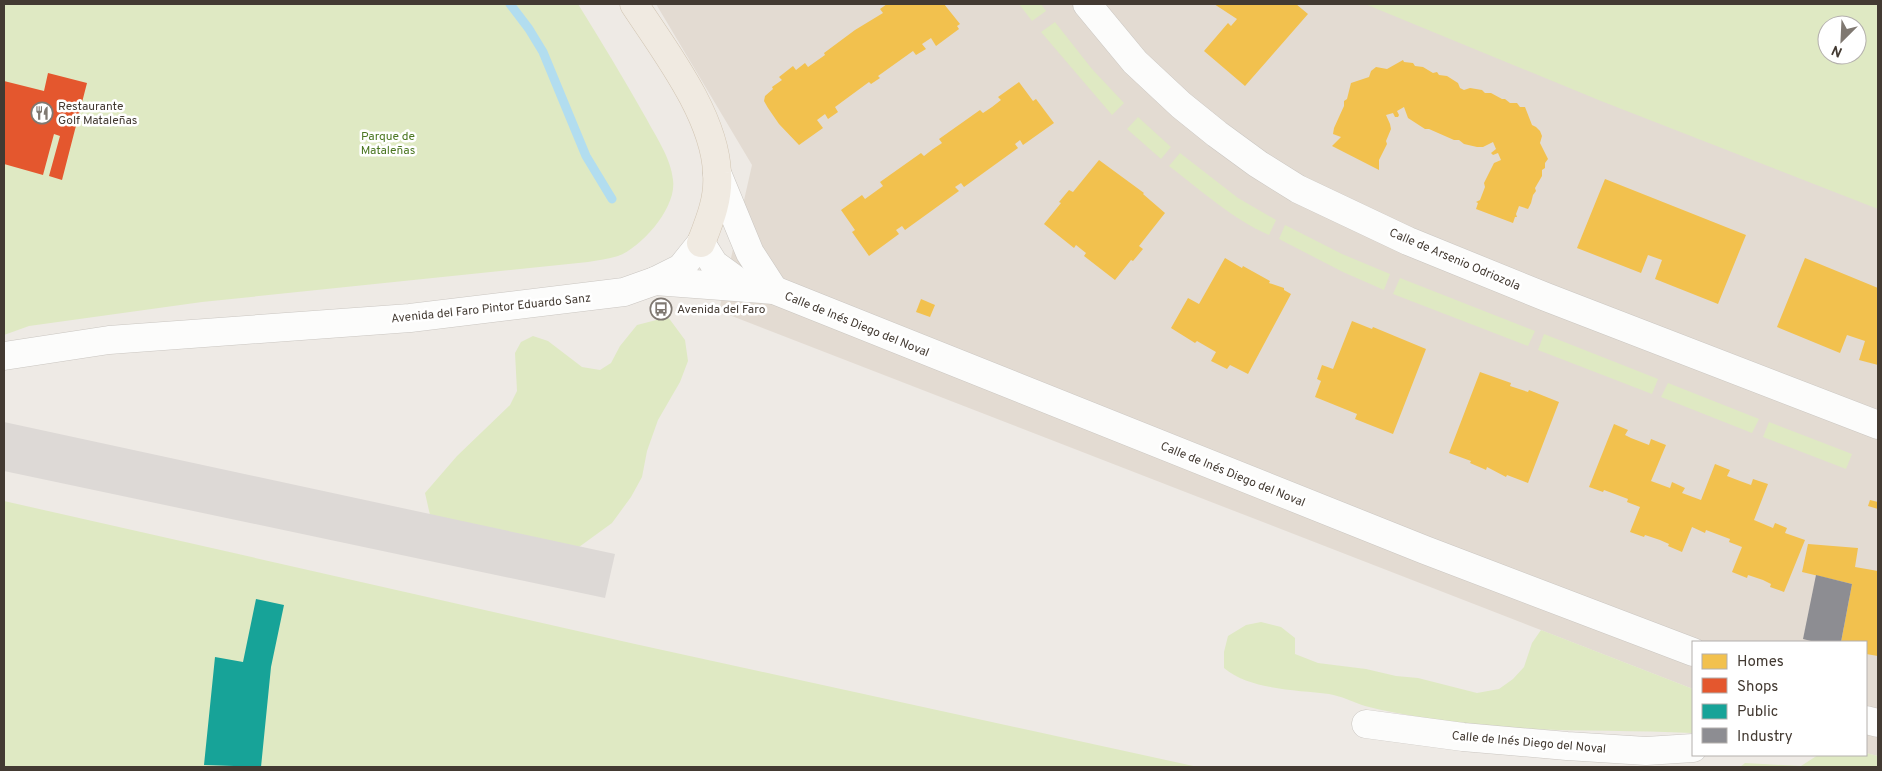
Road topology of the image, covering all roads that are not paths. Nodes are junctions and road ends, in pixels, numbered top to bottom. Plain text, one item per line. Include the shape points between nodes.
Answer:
1 (634, 4) edge
2 (1086, 4) edge
3 (718, 173) junction
4 (701, 242) junction
5 (754, 261) junction
6 (655, 281) junction
7 (746, 288) junction
8 (774, 290) junction
9 (4, 356) edge
10 (1878, 425) edge
11 (1692, 652) edge
12 (1366, 724) dead end
13 (1692, 748) edge

1 - 3 main road, Avenida del Faro Pintor Eduardo Sanz via 680,75 709,130
2 - 10 street, Calle de Arsenio Odriozola via 1135,62 1181,105 1258,164 1298,189 1408,241 1511,283
3 - 4 main road, Avenida del Faro Pintor Eduardo Sanz via 713,213
3 - 5 street, Calle de Inés Diego del Noval
4 - 5 street, Calle de Inés Diego del Noval via 721,242
4 - 6 street, Avenida del Faro Pintor Eduardo Sanz via 681,268
4 - 7 street via 714,264
5 - 8 street, Calle de Inés Diego del Noval
6 - 7 street, Calle de Inés Diego del Noval
6 - 9 street, Avenida del Faro Pintor Eduardo Sanz via 624,292 562,300 400,318 109,340
7 - 8 street, Calle de Inés Diego del Noval
8 - 11 street, Calle de Inés Diego del Noval via 1434,554
12 - 13 street, Calle de Inés Diego del Noval via 1577,747 1646,752

